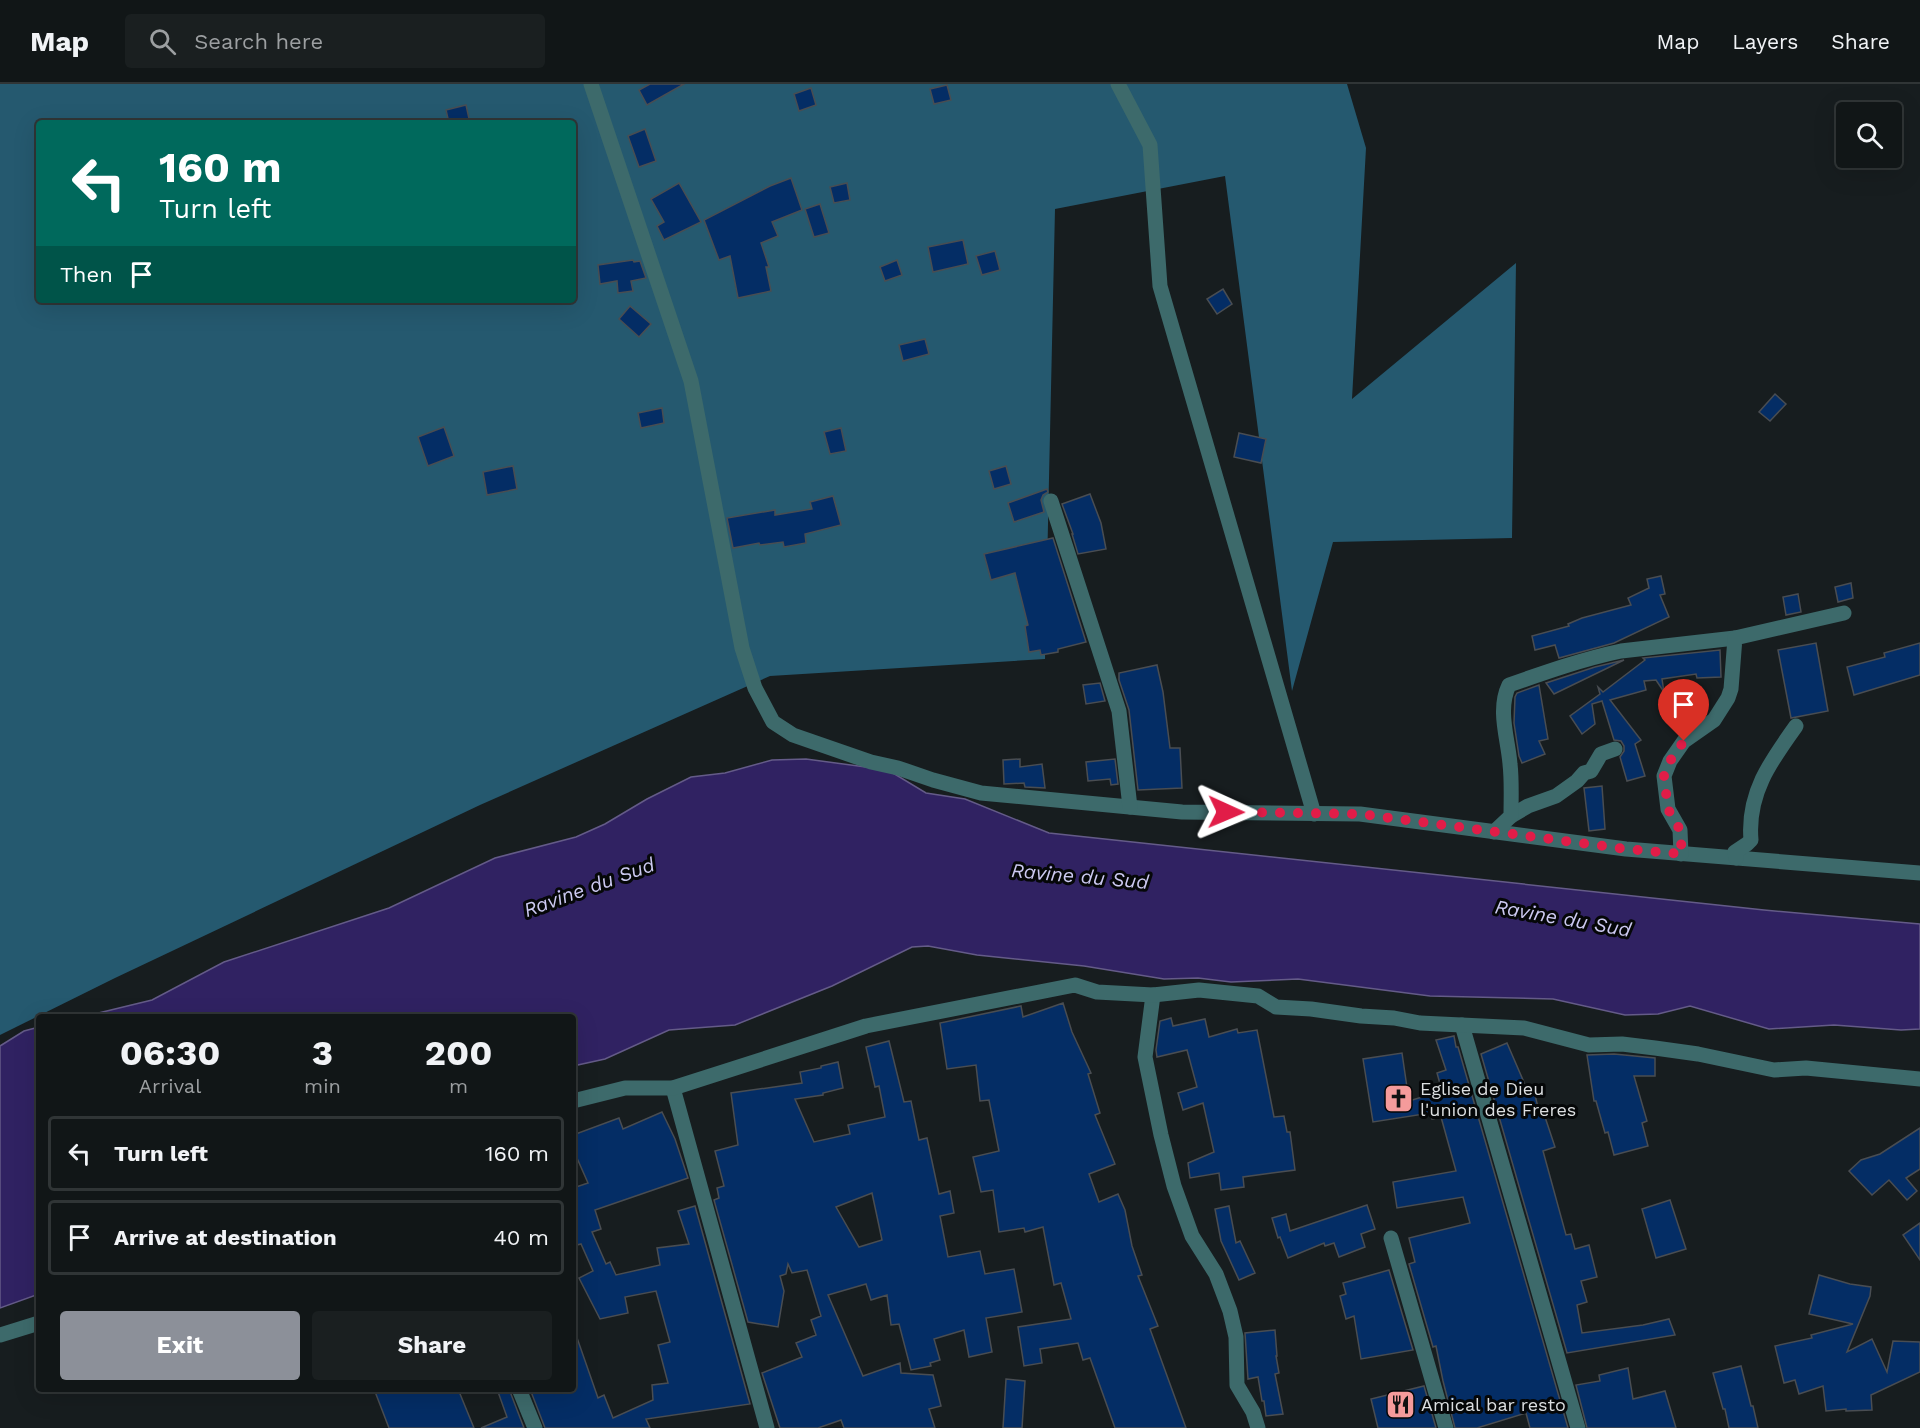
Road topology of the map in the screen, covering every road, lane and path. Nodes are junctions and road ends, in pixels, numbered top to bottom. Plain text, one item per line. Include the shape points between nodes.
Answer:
1 (591, 84) edge
2 (1118, 84) edge
3 (1051, 501) dead end
4 (1844, 613) dead end
5 (1735, 638) junction
6 (1796, 726) dead end
7 (1615, 748) dead end
8 (1130, 807) junction
9 (1314, 814) junction
10 (1510, 816) junction
11 (1494, 832) junction
12 (1612, 834) dead end
13 (1626, 849) junction
14 (1682, 854) junction
15 (1736, 858) junction
16 (1920, 873) edge
17 (1153, 995) junction
18 (1462, 1025) junction
19 (1920, 1079) edge
20 (673, 1088) junction
21 (576, 1100) edge
22 (1391, 1238) dead end
23 (36, 1324) edge
24 (0, 1335) edge
25 (520, 1392) edge
26 (535, 1428) edge
27 (767, 1428) edge
28 (1258, 1428) edge
29 (1446, 1428) edge
30 (1578, 1428) edge

1 - 8 street via 691,381 742,648 755,688 773,722 818,745 981,793
2 - 9 street via 1150,145 1160,286
3 - 8 street via 1119,711
4 - 5 street
5 - 10 street via 1612,652 1509,685 1502,706 1510,765
5 - 14 street via 1728,698 1714,720 1684,741 1664,776 1668,809 1680,830
6 - 15 street via 1763,777 1754,797 1751,840 1735,852
7 - 10 street via 1601,754 1591,771 1556,796
8 - 9 street via 1182,812
9 - 11 street via 1360,814
10 - 11 street
11 - 13 street
12 - 13 street
13 - 14 street
14 - 15 street
15 - 16 street
17 - 18 street via 1199,990 1258,996 1276,1007
17 - 20 street via 1097,992 1075,985 866,1026
17 - 28 street via 1145,1057 1164,1145 1192,1236 1216,1274 1230,1311 1236,1337 1238,1385
18 - 19 street via 1524,1028 1589,1045 1655,1048 1774,1070 1806,1068
18 - 30 street
20 - 21 street via 625,1088
20 - 27 street
22 - 29 street
23 - 24 street
25 - 26 street

